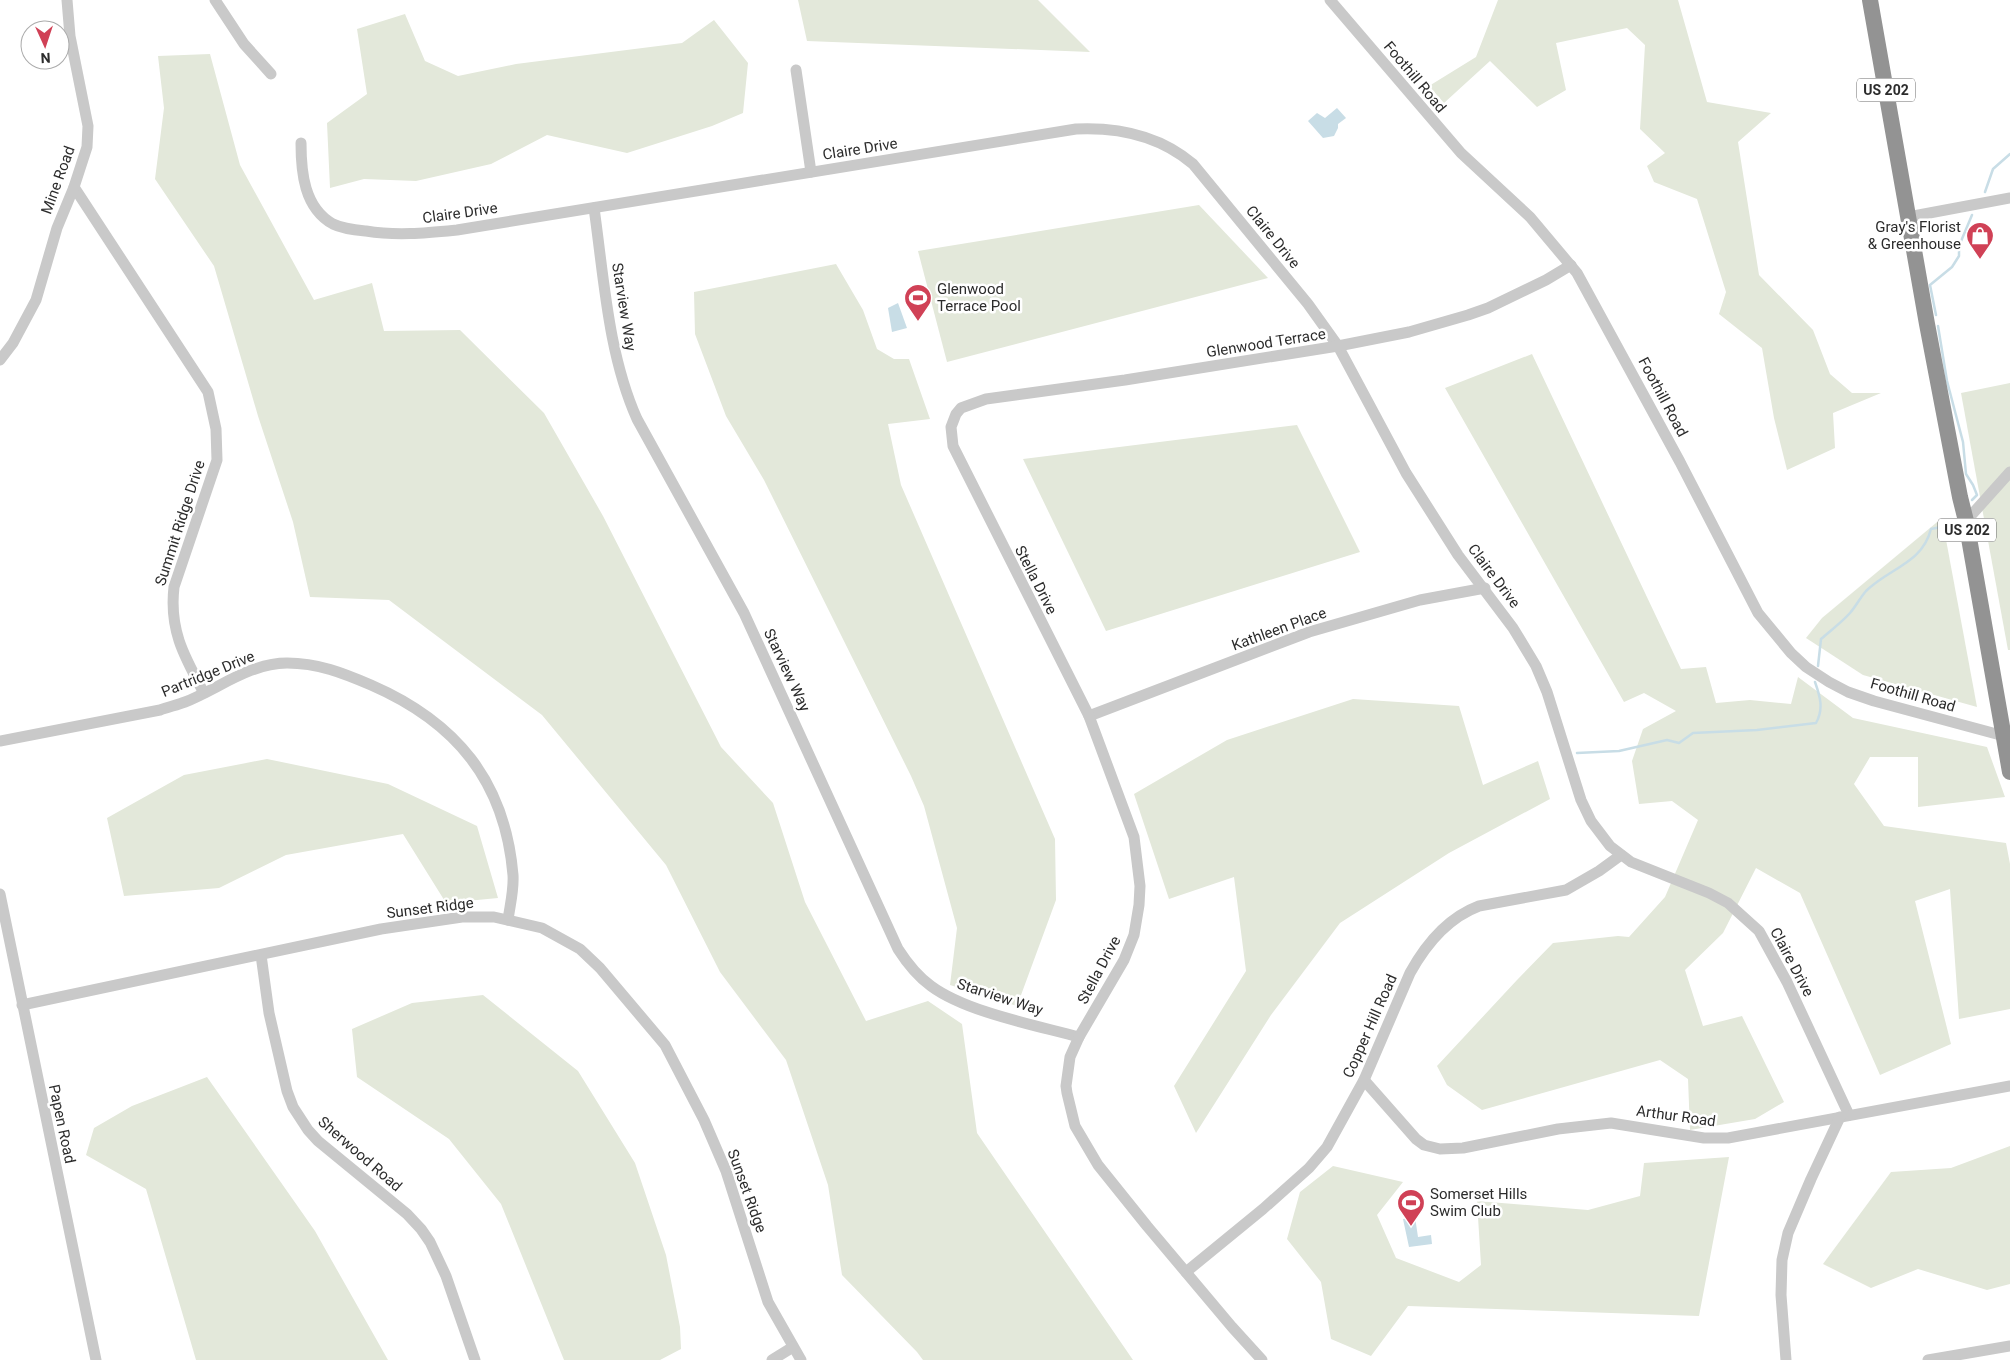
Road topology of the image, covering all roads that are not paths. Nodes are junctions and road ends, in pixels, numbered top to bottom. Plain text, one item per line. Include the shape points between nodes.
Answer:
1 (67, 0) edge
2 (215, 0) edge
3 (1330, 0) edge
4 (1870, 0) edge
5 (796, 70) dead end
6 (271, 74) dead end
7 (301, 143) dead end
8 (811, 172) junction
9 (74, 188) junction
10 (2010, 198) edge
11 (594, 208) junction
12 (1908, 217) junction
13 (1571, 264) junction
14 (1338, 346) junction
15 (0, 360) edge
16 (956, 414) joint
17 (2010, 472) edge
18 (1966, 521) junction
19 (1485, 588) junction
20 (204, 692) junction
21 (1089, 716) junction
22 (2004, 736) junction
23 (0, 741) edge
24 (2010, 772) edge
25 (1621, 855) junction
26 (0, 894) edge
27 (508, 920) junction
28 (261, 955) junction
29 (22, 1005) junction
30 (1079, 1037) junction
31 (1364, 1080) junction
32 (2010, 1086) edge
33 (1845, 1116) junction
34 (1186, 1272) junction
35 (2010, 1346) edge
36 (793, 1348) junction
37 (96, 1360) edge
38 (475, 1360) edge
39 (772, 1360) edge
40 (801, 1360) edge
41 (1262, 1360) edge
42 (1786, 1360) edge
43 (1928, 1360) edge

1 - 9 street, Mine Road via 70,36 88,126 87,147
2 - 6 street via 244,44
3 - 13 street, Foothill Road via 1461,153 1530,217
4 - 12 highway, US 202
5 - 8 street
7 - 11 street, Claire Drive via 303,178 315,207 334,224 347,228 387,234 418,234
8 - 11 street, Claire Drive
8 - 14 street, Claire Drive via 1076,129 1098,128 1150,138 1194,164 1308,304
9 - 15 street, Mine Road via 57,228 36,300
9 - 20 street, Summit Ridge Drive via 208,392 216,429 217,460 172,599 173,625 179,645
10 - 12 street
11 - 30 street, Starview Way via 614,344 626,394 744,613 898,949 909,966 930,986 960,1002
12 - 18 highway, US 202
13 - 14 street, Glenwood Terrace via 1546,280 1468,315 1409,332
13 - 22 street, Foothill Road via 1604,318 1758,613 1791,653 1806,667 1848,692
14 - 16 street, Glenwood Terrace via 986,399 961,408
14 - 19 street, Claire Drive via 1406,472 1458,555
16 - 21 street, Stella Drive via 951,427 953,446
17 - 18 street
18 - 22 highway, US 202
19 - 21 street, Kathleen Place via 1420,600 1309,632
19 - 25 street, Claire Drive via 1536,666 1591,821
20 - 23 street, Partridge Drive via 160,710
20 - 27 street, Partridge Drive via 257,668 286,663 317,666 338,671 389,693 443,730 474,760 501,814 513,875
21 - 30 street, Stella Drive via 1134,837 1140,886 1134,935 1124,960
22 - 24 highway, US 202
25 - 31 street, Copper Hill Road via 1566,890 1479,906 1452,920 1419,958
25 - 33 street, Claire Drive via 1639,866 1715,896 1754,926 1788,982
26 - 29 street, Papen Road
27 - 28 street, Sunset Ridge via 462,917 381,929
27 - 36 street, Sunset Ridge via 542,928 580,949 600,968 664,1045 704,1120 726,1171 768,1302
28 - 29 street, Sunset Ridge
28 - 38 street, Sherwood Road via 269,1013 293,1107 318,1141 421,1229 446,1276
29 - 37 street, Papen Road
30 - 34 street, Stella Drive via 1070,1057 1066,1086 1075,1126 1098,1165
31 - 33 street, Arthur Road via 1416,1139 1440,1149 1611,1123 1704,1138 1728,1138
31 - 34 street, Copper Hill Road via 1327,1147 1309,1168
32 - 33 street, Arthur Road
33 - 42 street via 1811,1179 1788,1233 1782,1260 1781,1295
34 - 41 street, Stella Drive
35 - 43 street
36 - 39 street
36 - 40 street, Sunset Ridge

